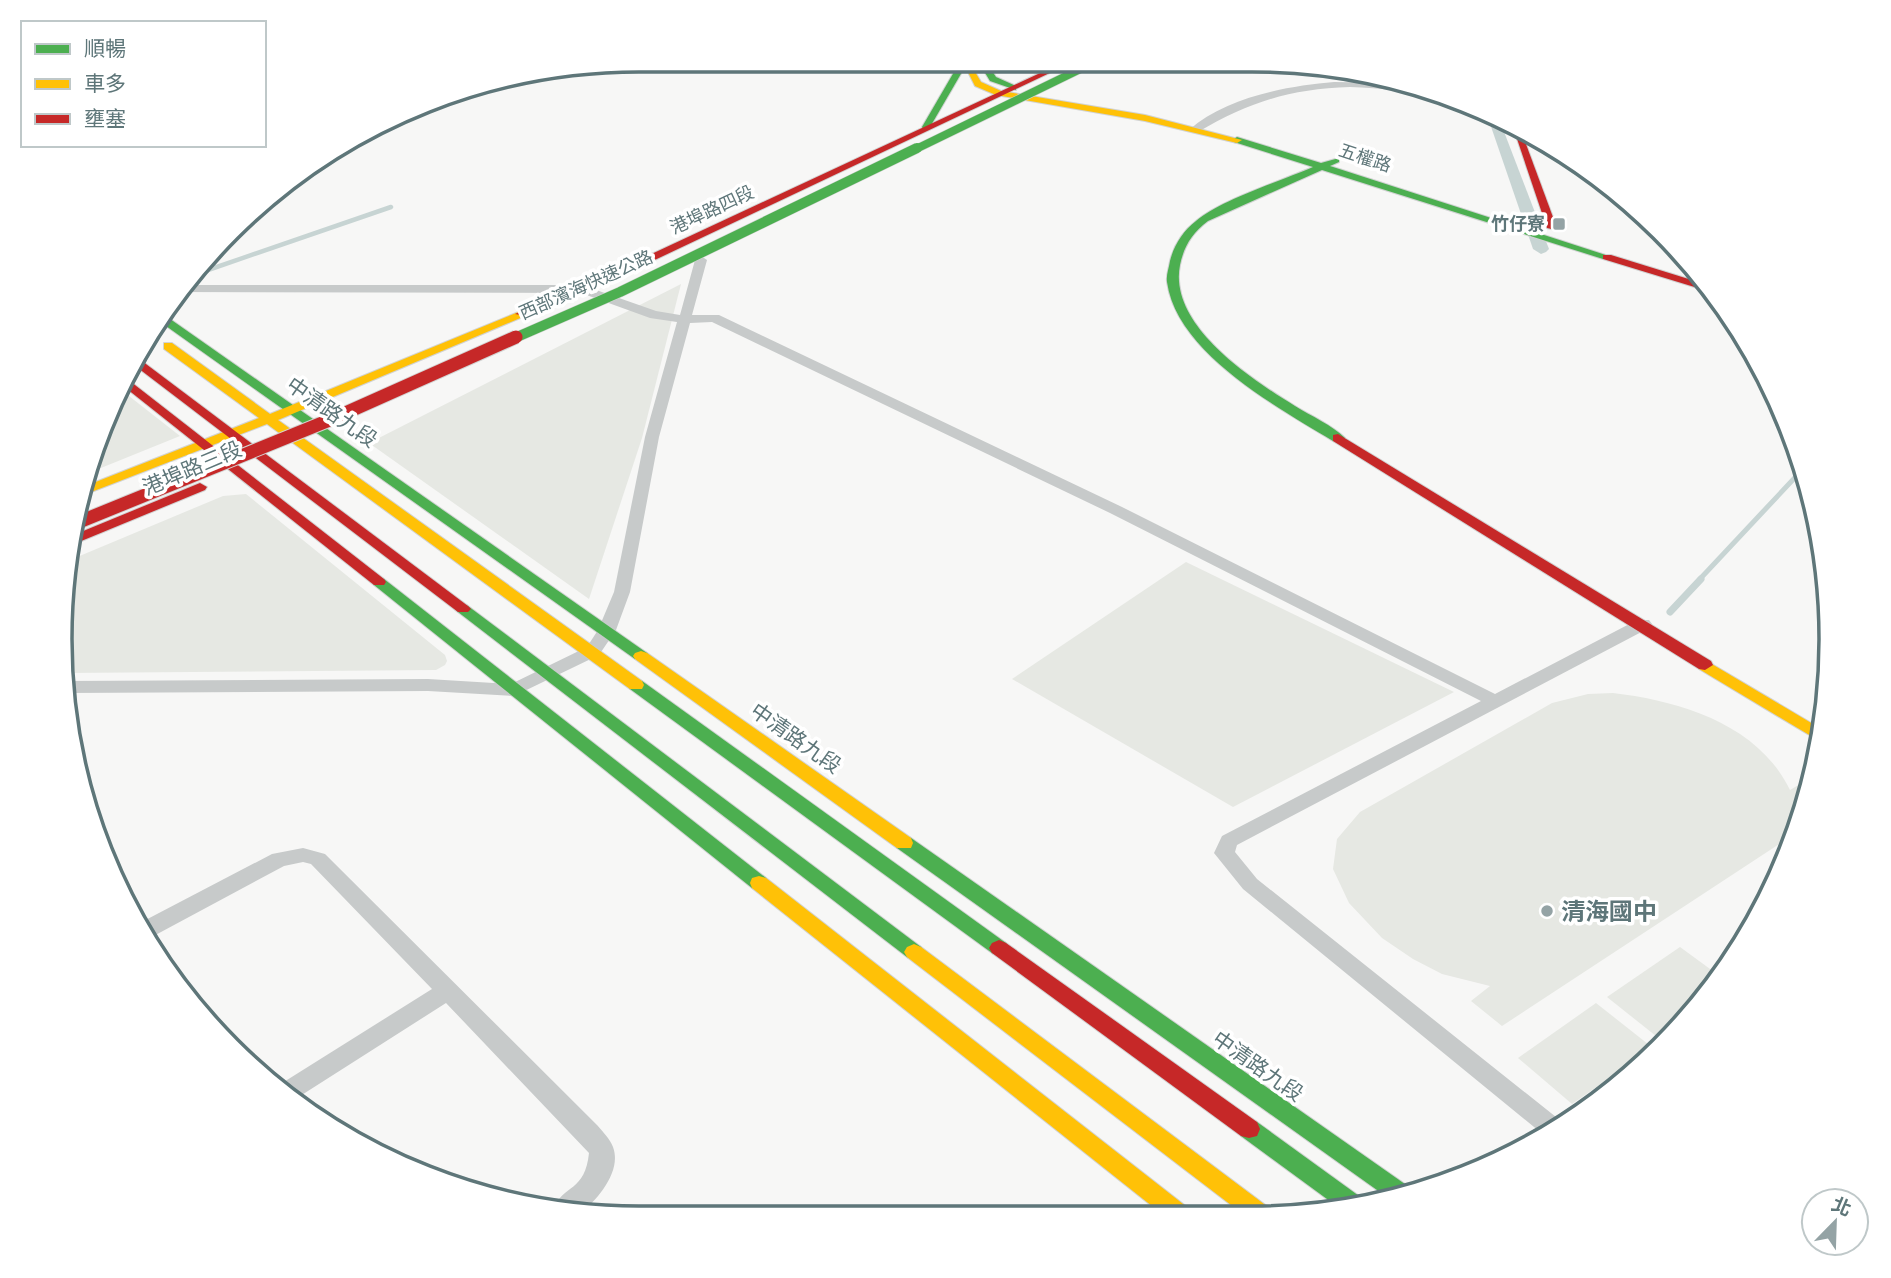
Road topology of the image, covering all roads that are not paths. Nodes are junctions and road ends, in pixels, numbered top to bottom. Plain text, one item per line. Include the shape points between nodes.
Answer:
1 (959, 72) edge
2 (971, 72) edge
3 (989, 72) edge
4 (1046, 72) edge
5 (1059, 72) edge
6 (1074, 72) edge
7 (1087, 72) edge
8 (1374, 85) edge
9 (1005, 90) junction
10 (1037, 96) junction
11 (1199, 127) junction
12 (926, 128) junction
13 (1520, 139) edge
14 (1330, 162) junction
15 (1552, 228) junction
16 (701, 260) junction
17 (1683, 271) edge
18 (1694, 284) edge
19 (193, 289) edge
20 (582, 289) junction
21 (615, 302) junction
22 (684, 319) junction
23 (168, 322) edge
24 (158, 338) edge
25 (142, 366) edge
26 (131, 386) edge
27 (290, 410) junction
28 (268, 419) junction
29 (231, 433) junction
30 (325, 433) junction
31 (204, 444) junction
32 (301, 444) junction
33 (266, 460) junction
34 (240, 471) junction
35 (93, 487) edge
36 (88, 504) edge
37 (85, 520) edge
38 (81, 537) edge
39 (1643, 624) junction
40 (607, 630) junction
41 (593, 651) junction
42 (550, 673) junction
43 (74, 687) edge
44 (514, 690) junction
45 (1497, 702) junction
46 (1811, 730) edge
47 (151, 927) edge
48 (448, 990) junction
49 (293, 1088) edge
50 (1547, 1123) edge
51 (1393, 1188) edge
52 (1344, 1198) edge
53 (576, 1202) edge
54 (1168, 1206) edge
55 (1250, 1206) edge

1 - 12 main road
2 - 9 main road via 978,84
3 - 9 main road
4 - 9 main road, 港埠路四段
5 - 36 main road, 西部濱海快速公路 via 605,287 329,408
6 - 37 main road, 西部濱海快速公路, bridge via 620,292 332,419
7 - 10 main road, 港埠路四段
8 - 11 street via 1281,92 1235,107
9 - 10 main road, 五權路
9 - 12 main road, 港埠路四段
10 - 11 main road, 五權路
10 - 16 main road, 港埠路四段
11 - 14 main road, 五權路
12 - 20 main road, 港埠路四段
13 - 15 main road
14 - 15 main road, 五權路
14 - 18 main road, 五權路
14 - 39 main road via 1228,206 1193,228 1171,263 1171,284 1185,317 1209,347 1253,386
15 - 17 main road, 五權路
16 - 21 main road, 港埠路四段
16 - 22 street
19 - 20 street
20 - 21 street
20 - 27 main road, 港埠路四段
21 - 22 street
21 - 30 main road, 港埠路四段
22 - 40 street via 652,437 622,592
22 - 45 street via 714,318 733,325 1116,510
23 - 27 main road, 中清路九段
24 - 28 main road, 中清路九段
25 - 29 main road
26 - 31 main road
27 - 28 main road, 港埠路四段
27 - 30 main road, 中清路九段
28 - 29 main road, 港埠路四段
28 - 32 main road, 中清路九段
29 - 31 main road, 港埠路四段
29 - 33 main road
30 - 32 main road, 港埠路三段
30 - 40 main road, 中清路九段
31 - 34 main road
31 - 35 main road, 港埠路三段
32 - 33 main road, 港埠路三段
32 - 41 main road, 中清路九段
33 - 34 main road, 港埠路三段
33 - 42 main road
34 - 38 main road, 港埠路三段
34 - 44 main road
39 - 45 street
39 - 46 main road
40 - 41 street
40 - 51 main road, 中清路九段
41 - 42 street
41 - 52 main road, 中清路九段
42 - 44 street
42 - 55 main road
43 - 44 street via 428,685
44 - 54 main road
45 - 50 street via 1229,841 1224,853 1250,884
47 - 48 street via 279,859 303,855 318,859
48 - 49 street
48 - 53 street via 602,1150 601,1172 590,1191

